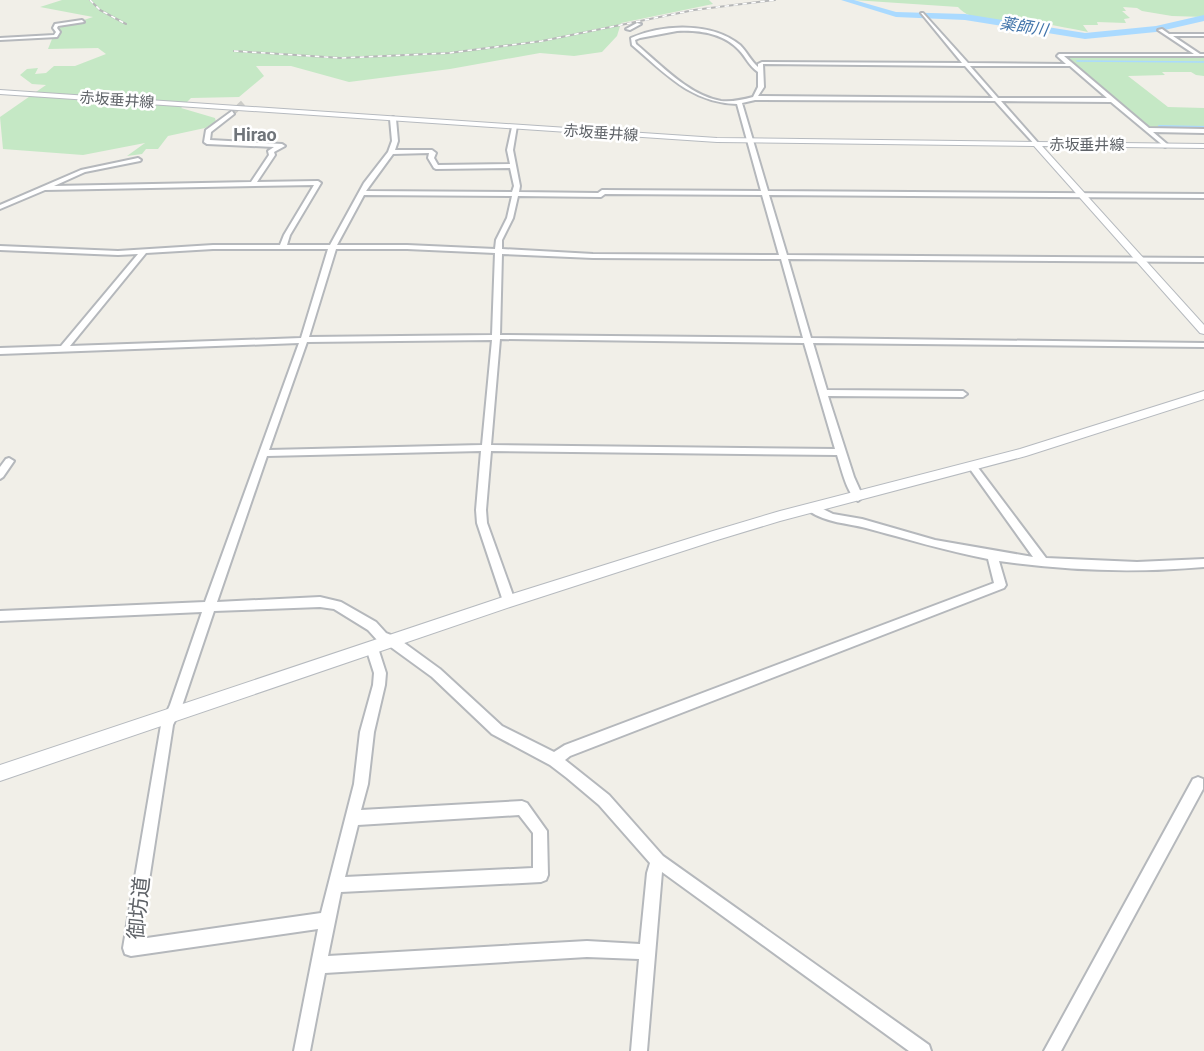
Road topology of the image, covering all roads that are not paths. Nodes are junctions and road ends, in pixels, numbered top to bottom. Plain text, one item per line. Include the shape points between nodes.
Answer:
1 (922, 16) dead end
2 (82, 21) dead end
3 (639, 24) dead end
4 (1160, 30) dead end
5 (1169, 35) junction
6 (1204, 35) edge
7 (638, 37) junction
8 (0, 39) edge
9 (1202, 55) edge
10 (964, 64) junction
11 (1071, 64) junction
12 (760, 71) junction
13 (0, 92) edge
14 (755, 98) junction
15 (996, 100) junction
16 (1113, 100) junction
17 (739, 103) junction
18 (232, 113) tunnel mouth
19 (393, 119) junction
20 (515, 127) junction
21 (1148, 130) junction
22 (1204, 131) edge
23 (750, 141) junction
24 (1037, 145) junction
25 (1164, 145) junction
26 (1204, 146) edge
27 (391, 152) junction
28 (138, 160) dead end
29 (514, 166) junction
30 (253, 184) junction
31 (41, 188) junction
32 (363, 193) junction
33 (766, 193) junction
34 (514, 195) junction
35 (1083, 195) junction
36 (1204, 196) edge
37 (0, 207) edge
38 (283, 246) junction
39 (333, 246) junction
40 (0, 248) edge
41 (498, 251) junction
42 (143, 252) junction
43 (785, 258) junction
44 (1140, 260) junction
45 (1204, 260) edge
46 (1204, 331) edge
47 (496, 337) junction
48 (304, 340) junction
49 (809, 341) junction
50 (1204, 345) edge
51 (64, 348) junction
52 (0, 351) edge
53 (823, 393) junction
54 (963, 394) dead end
55 (1204, 395) edge
56 (488, 448) junction
57 (842, 452) junction
58 (263, 453) junction
59 (9, 461) dead end
60 (973, 467) junction
61 (0, 475) edge
62 (858, 497) junction
63 (813, 508) junction
64 (992, 554) junction
65 (1042, 561) junction
66 (1204, 562) edge
67 (509, 602) junction
68 (208, 607) junction
69 (0, 616) edge
70 (392, 642) junction
71 (372, 648) junction
72 (172, 715) junction
73 (555, 760) junction
74 (0, 773) edge
75 (1198, 784) dead end
76 (353, 818) junction
77 (658, 861) junction
78 (336, 885) junction
79 (327, 920) junction
80 (647, 952) junction
81 (318, 965) junction
82 (302, 1051) edge
83 (639, 1051) edge
84 (923, 1051) edge
85 (1052, 1051) edge

1 - 10 street
2 - 8 street via 57,25 54,36
3 - 7 street via 628,29
4 - 5 street
5 - 6 street
5 - 9 street
7 - 12 street via 680,28 705,31 730,41
7 - 17 street via 633,39 634,44 677,83 701,94 705,100
9 - 11 street via 1059,55
10 - 11 street
10 - 12 street via 762,63
10 - 15 street
11 - 16 street
12 - 14 street via 761,87
13 - 19 main road, 赤坂垂井線
14 - 15 street
14 - 17 street
15 - 16 street
15 - 24 street
16 - 21 street
17 - 23 street
18 - 30 street via 208,131 207,142 282,146 271,152
19 - 20 main road, 赤坂垂井線
19 - 27 street via 395,141
20 - 23 main road, 赤坂垂井線
20 - 29 street via 510,150
21 - 22 street
21 - 25 street
23 - 24 main road, 赤坂垂井線
23 - 33 street
24 - 25 main road, 赤坂垂井線
24 - 35 main road
25 - 26 main road, 赤坂垂井線
27 - 29 street via 430,151 436,167
27 - 32 street
28 - 31 street via 101,166
29 - 34 street
30 - 31 street
30 - 38 street via 318,183
31 - 37 street
32 - 34 street
32 - 39 street
33 - 34 street
33 - 35 street
33 - 43 street
34 - 41 street
35 - 36 street
35 - 44 main road
38 - 39 street
38 - 42 street
39 - 41 street
39 - 48 street
40 - 42 street
41 - 43 street
41 - 47 street
42 - 51 street
43 - 44 street
43 - 49 street
44 - 45 street
44 - 46 main road
47 - 48 street
47 - 49 street
47 - 56 street
48 - 51 street
48 - 58 street
49 - 50 street
49 - 53 street
51 - 52 street
53 - 54 street
53 - 57 street
55 - 60 main road
56 - 57 street
56 - 58 street
56 - 67 street via 482,523
57 - 62 street
58 - 68 street
59 - 61 street
60 - 62 main road
60 - 65 street
62 - 63 main road
63 - 64 street via 822,516 866,524 932,544
63 - 67 main road
64 - 65 street
64 - 73 street via 1000,585 565,751
65 - 66 street via 1131,567
67 - 70 main road
68 - 69 street
68 - 70 street via 328,602
68 - 72 street
70 - 71 main road
70 - 73 street via 436,673 497,730
71 - 72 main road
71 - 76 street via 380,685 367,732
72 - 74 main road
72 - 79 street, 御坊道 via 166,725 131,948
73 - 77 street via 604,800
75 - 85 street
76 - 78 street
76 - 78 street via 522,808 540,831 542,875
77 - 80 street
77 - 84 street
78 - 79 street
79 - 81 street
80 - 81 street via 587,949
80 - 83 street
81 - 82 street

